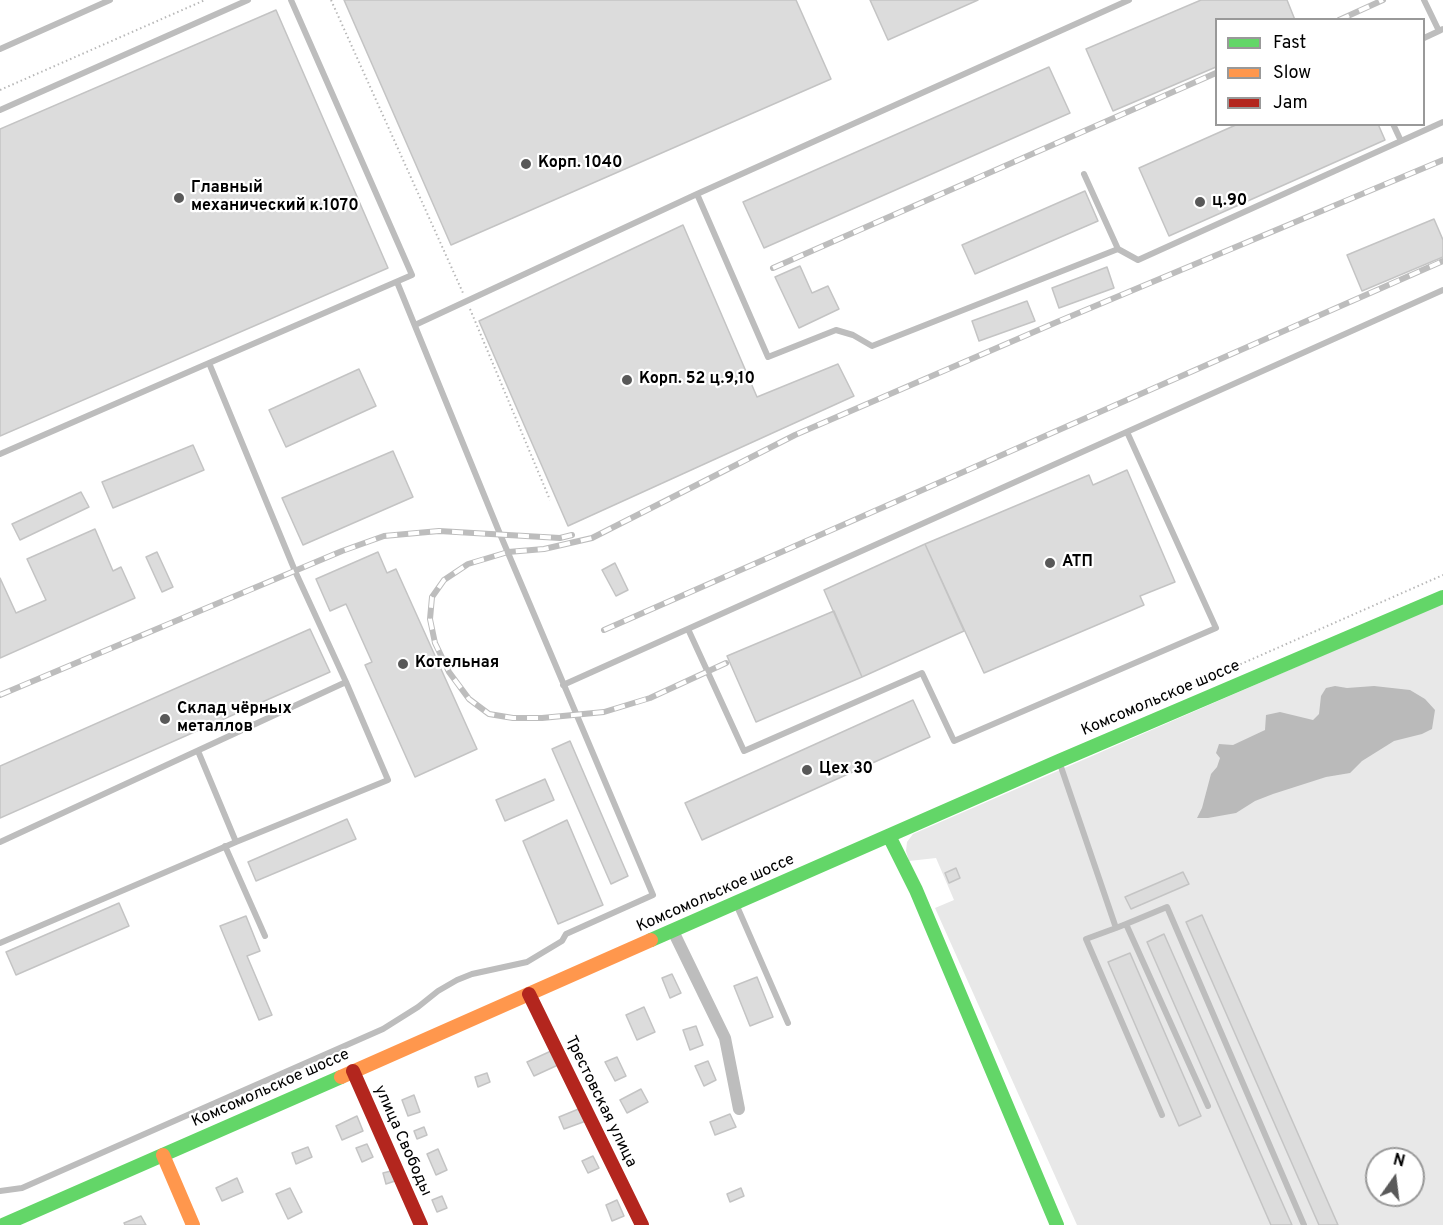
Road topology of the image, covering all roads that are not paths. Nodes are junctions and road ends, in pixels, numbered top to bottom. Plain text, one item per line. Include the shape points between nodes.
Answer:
1 (110, 0) edge
2 (248, 0) edge
3 (291, 0) edge
4 (1129, 0) edge
5 (1424, 0) edge
6 (1441, 30) edge
7 (1425, 38) edge
8 (0, 48) edge
9 (0, 110) edge
10 (1443, 122) edge
11 (1394, 126) edge
12 (1401, 141) junction
13 (1084, 174) dead end
14 (697, 194) junction
15 (1118, 249) junction
16 (397, 282) junction
17 (1443, 290) edge
18 (415, 325) junction
19 (209, 363) junction
20 (1128, 432) junction
21 (0, 454) edge
22 (1443, 597) edge
23 (688, 629) junction
24 (346, 682) junction
25 (563, 685) junction
26 (198, 751) junction
27 (1059, 761) junction
28 (889, 836) junction
29 (0, 842) edge
30 (236, 842) junction
31 (225, 846) junction
32 (736, 903) junction
33 (1126, 924) junction
34 (1116, 928) junction
35 (673, 931) junction
36 (265, 936) dead end
37 (0, 943) edge
38 (529, 994) junction
39 (788, 1023) dead end
40 (353, 1071) junction
41 (1208, 1106) dead end
42 (739, 1109) dead end
43 (1162, 1115) dead end
44 (163, 1155) junction
45 (0, 1191) edge
46 (3, 1225) edge
47 (193, 1225) edge
48 (421, 1225) edge
49 (642, 1225) edge
50 (1057, 1225) edge
51 (1304, 1225) edge

1 - 8 lane
2 - 9 lane
3 - 16 lane via 412,275
4 - 14 lane
5 - 6 lane
6 - 7 lane
10 - 12 lane
11 - 12 lane
12 - 15 lane via 1138,260
13 - 15 lane
14 - 15 lane via 768,357 836,330 872,346
14 - 18 lane
16 - 18 lane
16 - 19 lane
17 - 20 lane
18 - 25 lane
19 - 21 lane
19 - 24 lane via 295,571
20 - 23 lane
20 - 23 lane via 1216,628 954,741 922,673 744,752
22 - 27 main road, Комсомольское шоссе
23 - 25 lane
24 - 26 lane
24 - 30 lane via 388,780
25 - 45 lane via 653,895 566,934 538,957 457,980 383,1029 22,1188
26 - 29 lane
26 - 30 lane
27 - 28 main road, Комсомольское шоссе
27 - 34 lane
28 - 32 main road, Комсомольское шоссе
28 - 50 main road via 916,890
30 - 31 lane
31 - 36 lane
31 - 37 lane
32 - 35 main road, Комсомольское шоссе
32 - 39 lane
33 - 34 lane
33 - 41 lane
33 - 51 lane via 1167,907
34 - 43 lane via 1086,939
35 - 38 main road, Комсомольское шоссе
35 - 42 street via 725,1038
38 - 40 main road, Комсомольское шоссе
38 - 49 main road, Трестовская улица
40 - 44 main road, Комсомольское шоссе
40 - 48 main road, улица Свободы
44 - 46 main road, Комсомольское шоссе
44 - 47 main road

